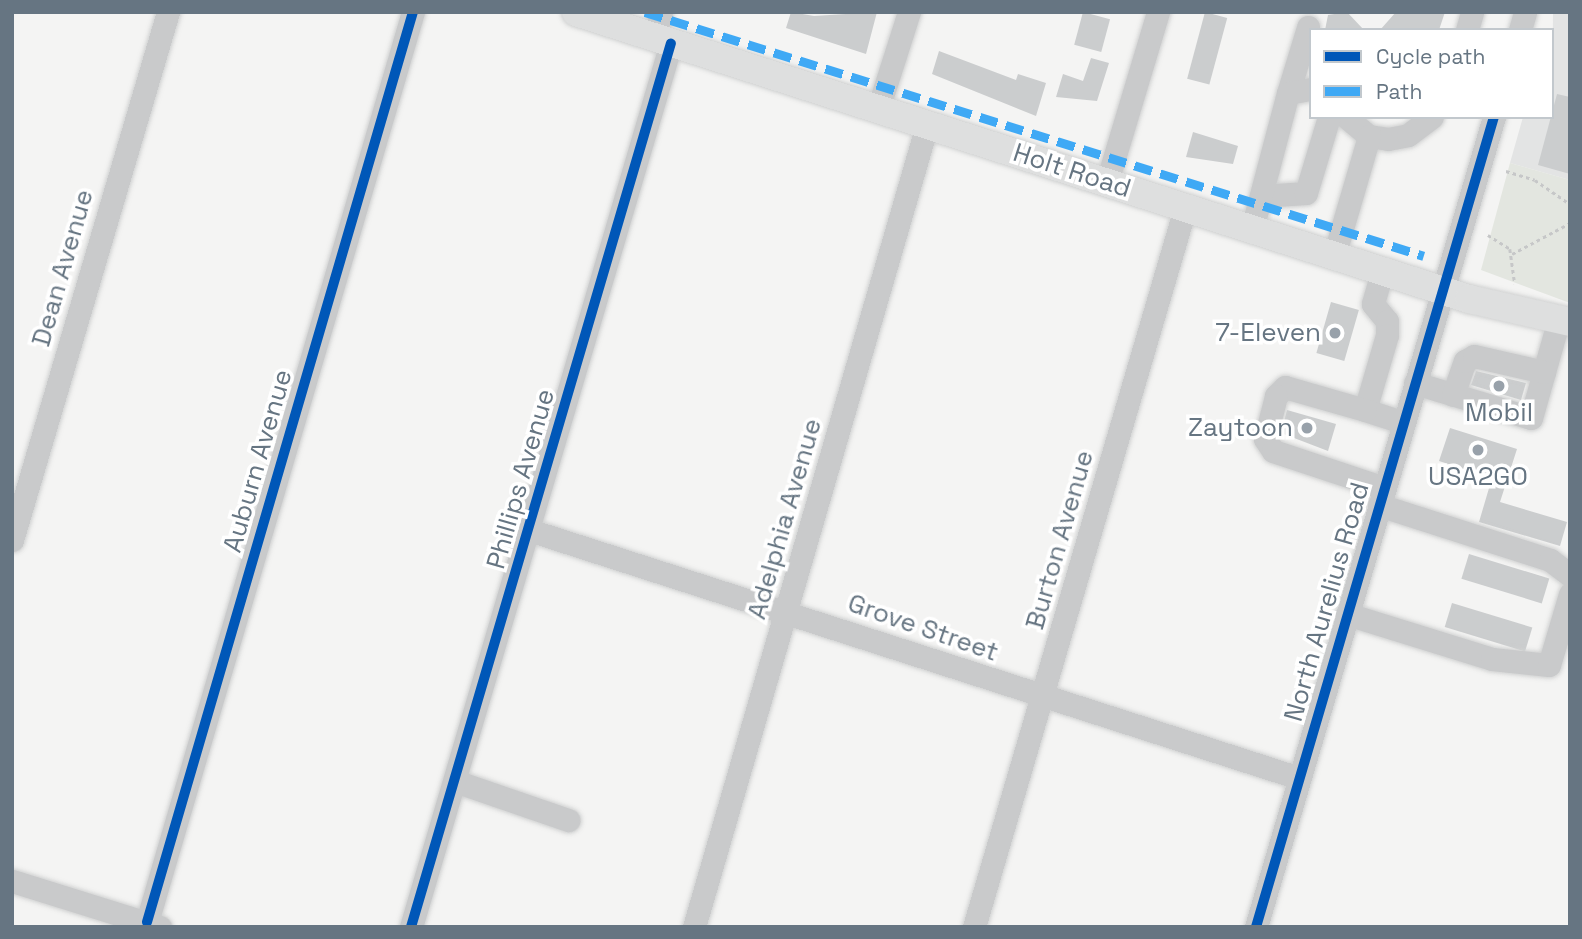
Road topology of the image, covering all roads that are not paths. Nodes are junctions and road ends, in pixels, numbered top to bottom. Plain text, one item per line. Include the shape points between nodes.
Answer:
1 (167, 12) edge
2 (413, 12) edge
3 (576, 12) edge
4 (909, 12) edge
5 (1158, 12) edge
6 (1308, 27) dead end
7 (662, 31) edge
8 (1309, 89) edge
9 (1288, 93) junction
10 (878, 109) junction
11 (1328, 119) edge
12 (1348, 119) edge
13 (1429, 119) edge
14 (1493, 119) edge
15 (927, 125) junction
16 (1369, 136) junction
17 (1107, 183) junction
18 (1261, 196) junction
19 (1185, 208) junction
20 (1252, 229) junction
21 (1334, 256) junction
22 (1382, 272) junction
23 (1442, 290) junction
24 (1564, 321) edge
25 (1384, 347) junction
26 (1422, 359) junction
27 (1544, 372) junction
28 (1415, 383) junction
29 (1453, 395) junction
30 (1365, 410) junction
31 (1403, 422) junction
32 (1381, 496) junction
33 (530, 530) junction
34 (12, 540) edge
35 (1570, 575) edge
36 (1570, 594) edge
37 (788, 612) junction
38 (1347, 614) junction
39 (1043, 697) junction
40 (1299, 778) junction
41 (455, 781) junction
42 (568, 820) dead end
43 (12, 881) edge
44 (153, 925) edge
45 (411, 927) edge
46 (694, 927) edge
47 (974, 927) edge
48 (1256, 927) edge

1 - 34 street, Dean Avenue
2 - 44 street, Auburn Avenue
3 - 7 main road, Holt Road
4 - 10 street
5 - 17 street
6 - 9 street
7 - 10 main road, Holt Road
7 - 33 street, Phillips Avenue
8 - 9 street
9 - 18 street
10 - 15 main road, Holt Road
11 - 18 street via 1306,193
12 - 16 street
13 - 16 street via 1408,135
14 - 23 street, North Aurelius Road
15 - 17 main road, Holt Road
15 - 37 street, Adelphia Avenue
16 - 21 street
17 - 19 main road, Holt Road
18 - 20 street
19 - 20 main road, Holt Road
19 - 39 street, Burton Avenue
20 - 21 main road, Holt Road
21 - 22 main road, Holt Road
22 - 23 main road, Holt Road
22 - 25 street via 1373,304 1387,321
23 - 24 main road, Holt Road
23 - 26 street, North Aurelius Road
24 - 27 street
25 - 26 street
25 - 30 street
26 - 28 street, North Aurelius Road
27 - 29 street via 1474,356 1465,361
27 - 29 street via 1531,418
28 - 29 street
28 - 31 street, North Aurelius Road
30 - 31 street
30 - 32 street via 1291,387 1276,396 1265,434 1268,446 1329,469
31 - 32 street, North Aurelius Road
32 - 35 street via 1550,560
32 - 38 street, North Aurelius Road
33 - 37 street, Grove Street
33 - 41 street, Phillips Avenue
36 - 38 street via 1549,665 1492,659
37 - 39 street, Grove Street
37 - 46 street, Adelphia Avenue
38 - 40 street, North Aurelius Road
39 - 40 street, Grove Street
39 - 47 street, Burton Avenue
40 - 48 street, North Aurelius Road
41 - 42 street
41 - 45 street, Phillips Avenue
43 - 44 street

